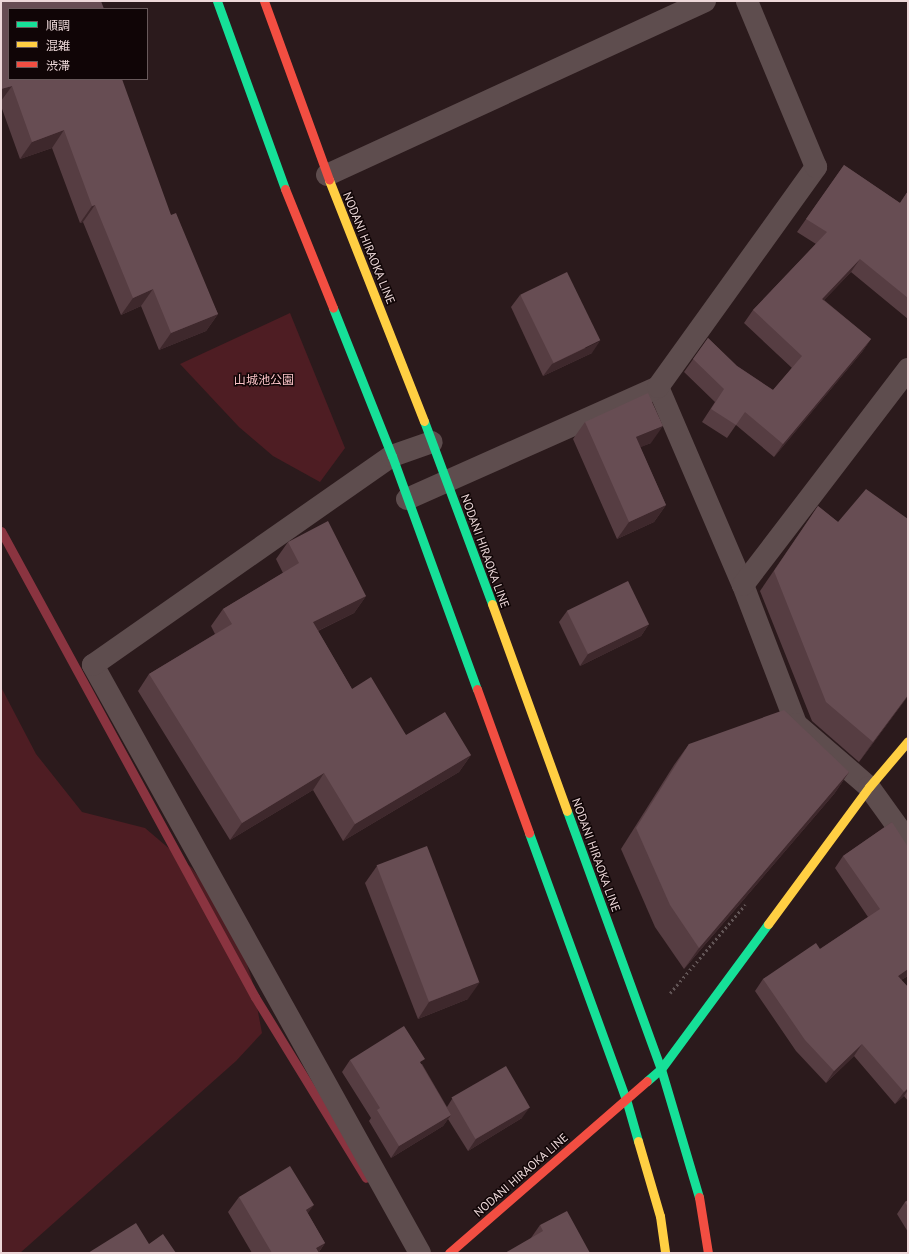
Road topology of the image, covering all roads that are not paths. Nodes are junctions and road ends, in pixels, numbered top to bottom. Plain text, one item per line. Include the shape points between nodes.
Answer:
1 (217, 1) edge
2 (264, 1) edge
3 (705, 1) edge
4 (747, 1) edge
5 (327, 175) junction
6 (908, 369) edge
7 (658, 387) junction
8 (432, 442) junction
9 (392, 456) junction
10 (447, 480) junction
11 (407, 499) junction
12 (743, 585) junction
13 (908, 741) edge
14 (869, 787) junction
15 (908, 841) edge
16 (661, 1069) junction
17 (626, 1099) junction
18 (420, 1253) edge
19 (449, 1253) edge
20 (665, 1253) edge
21 (708, 1253) edge

1 - 9 main road via 287,193
2 - 5 main road, NODANI HIRAOKA LINE
3 - 5 street
4 - 7 street via 816,168
5 - 8 main road, NODANI HIRAOKA LINE
6 - 12 street
7 - 10 street
7 - 12 street
8 - 9 street
8 - 10 main road, NODANI HIRAOKA LINE
9 - 11 main road
9 - 18 street via 93,665
10 - 11 street
10 - 16 main road, NODANI HIRAOKA LINE
11 - 17 main road
12 - 14 street via 796,724
13 - 14 main road
14 - 15 street
14 - 16 main road
16 - 17 main road, NODANI HIRAOKA LINE
16 - 21 main road via 700,1200
17 - 19 main road, NODANI HIRAOKA LINE
17 - 20 main road via 660,1216

